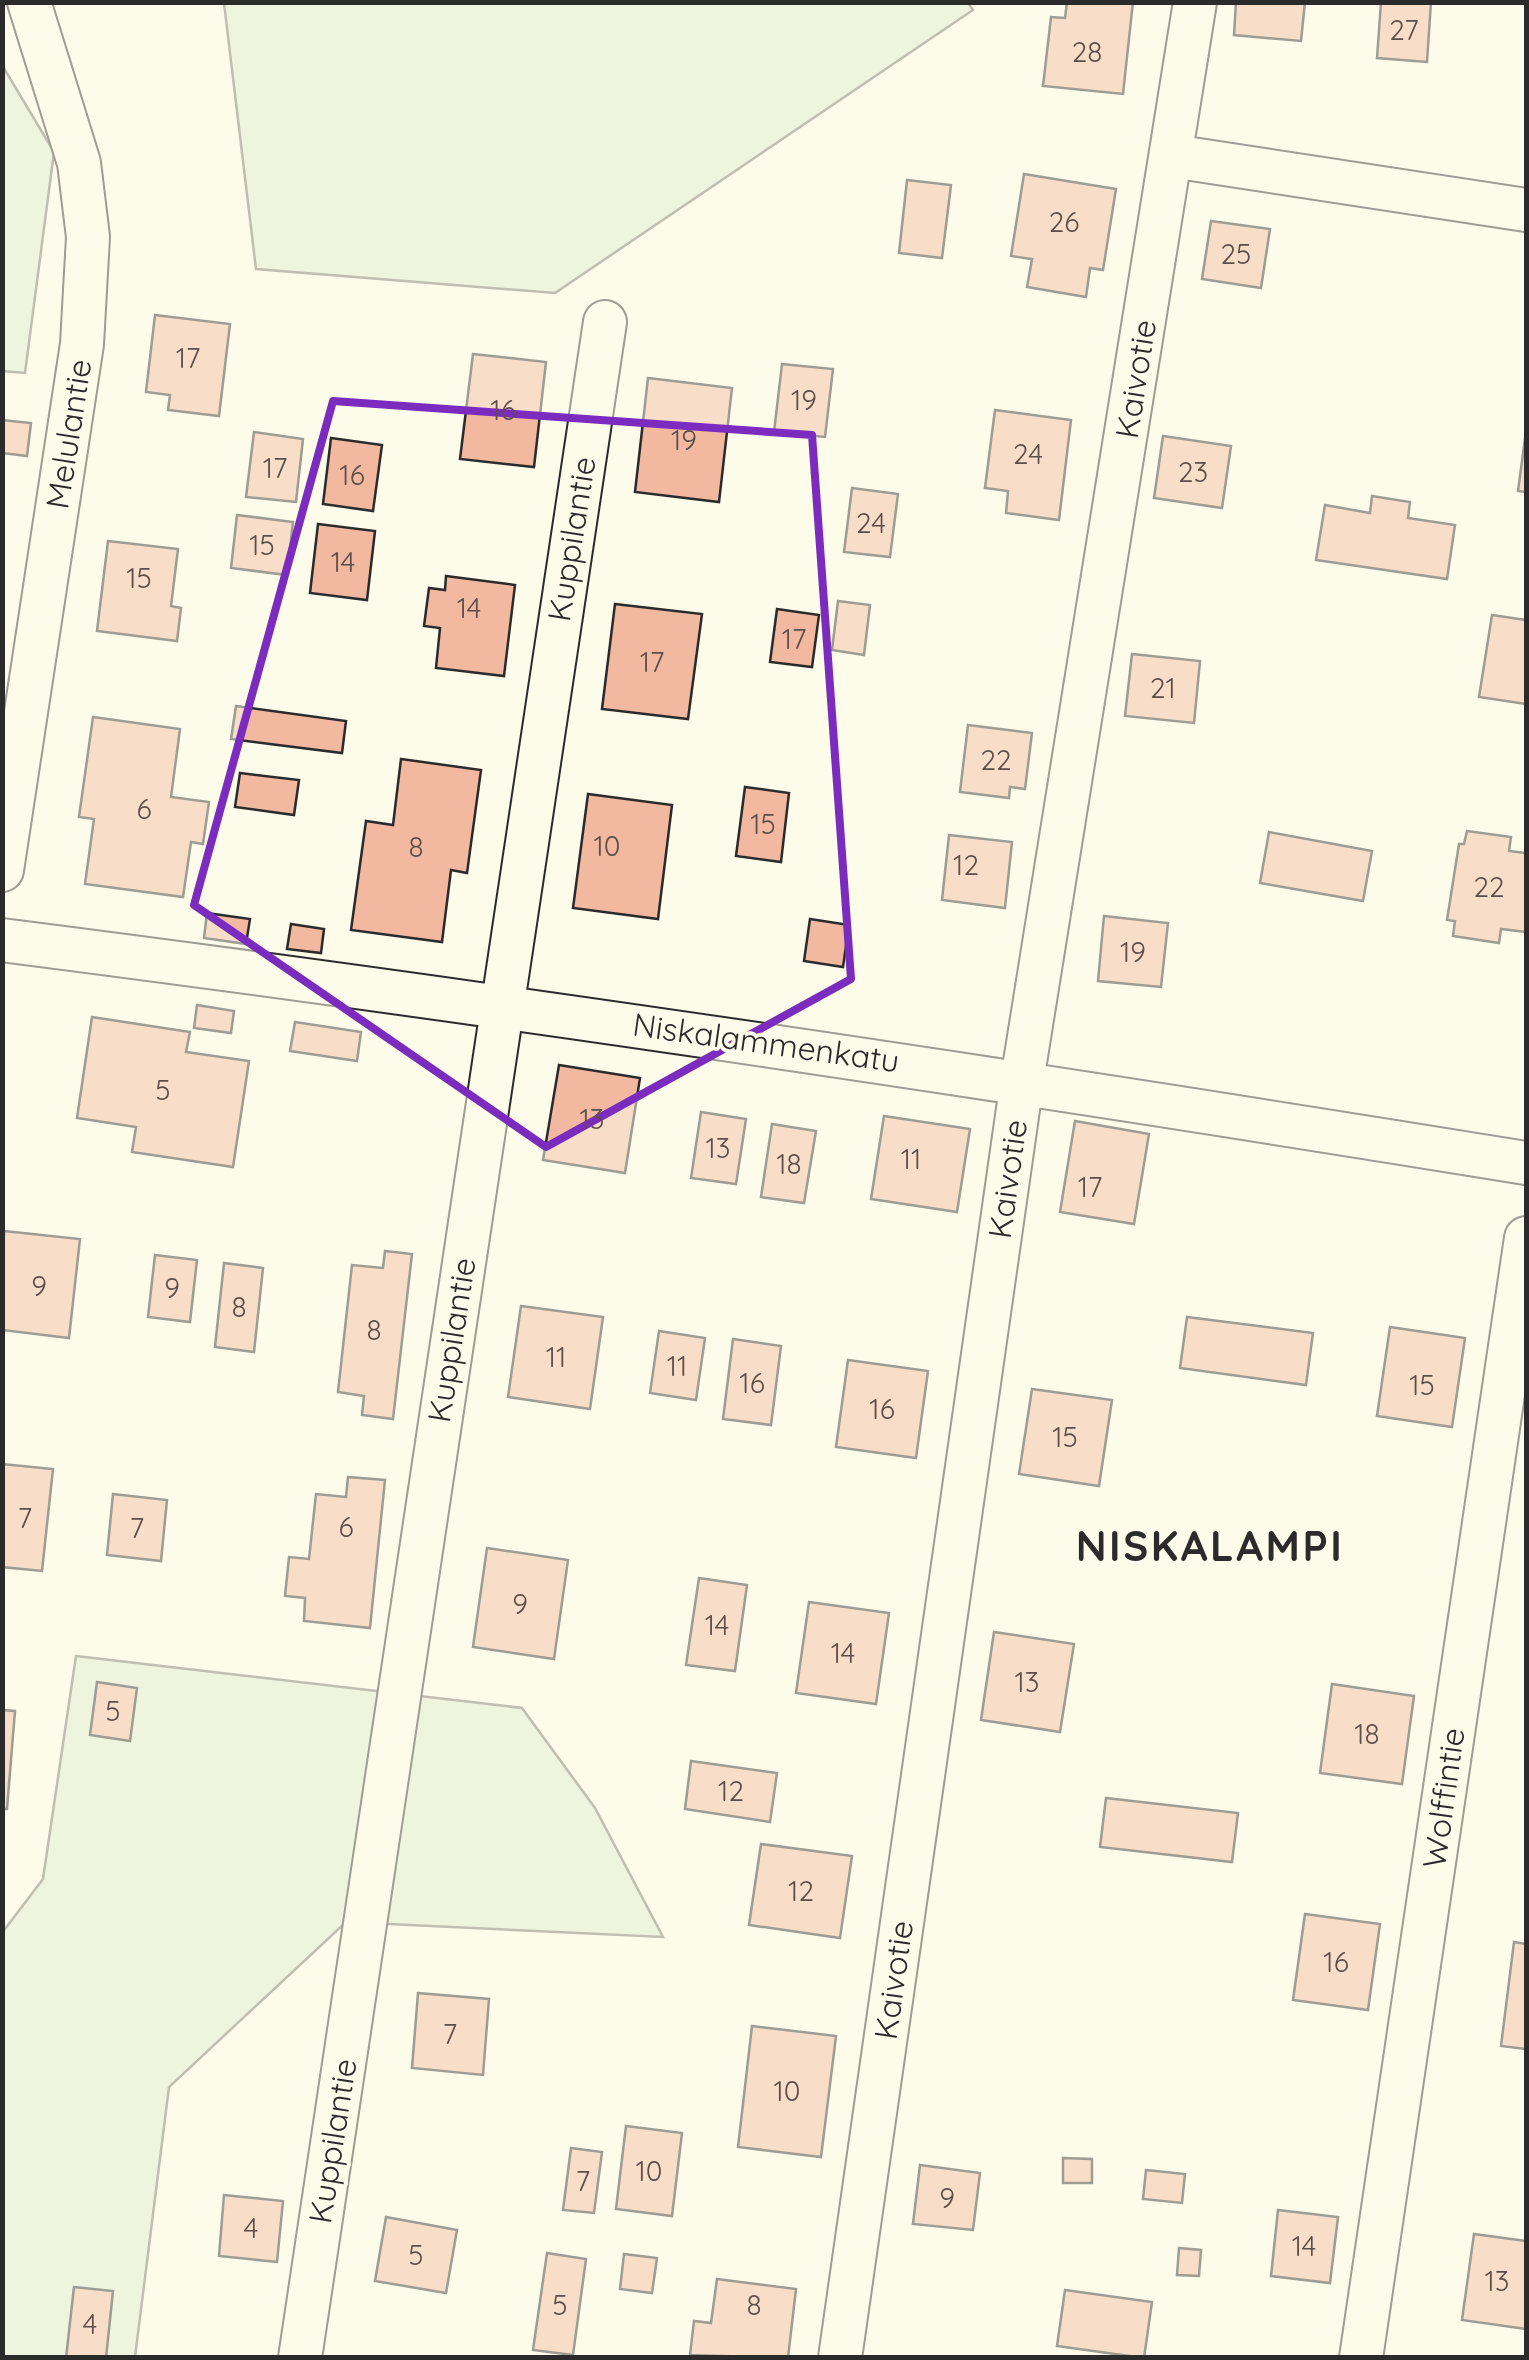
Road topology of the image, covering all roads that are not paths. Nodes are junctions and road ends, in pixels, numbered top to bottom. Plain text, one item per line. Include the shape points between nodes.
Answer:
1 (29, 2) edge
2 (1195, 2) edge
3 (1172, 156) junction
4 (1526, 210) edge
5 (605, 322) dead end
6 (2, 870) edge
7 (2, 940) edge
8 (502, 1004) junction
9 (1022, 1081) junction
10 (1526, 1163) edge
11 (1526, 1238) edge
12 (300, 2358) edge
13 (840, 2358) edge
14 (1361, 2358) edge

1 - 6 street, Melulantie via 80,164 88,238 82,344
2 - 3 street, Kaivotie
3 - 4 street
3 - 9 street, Kaivotie
5 - 8 street, Kuppilantie
7 - 8 street, Niskalammenkatu
8 - 9 street, Niskalammenkatu
8 - 12 street, Kuppilantie
9 - 10 street, Niskalammenkatu
9 - 13 street, Kaivotie
11 - 14 street, Wolffintie

